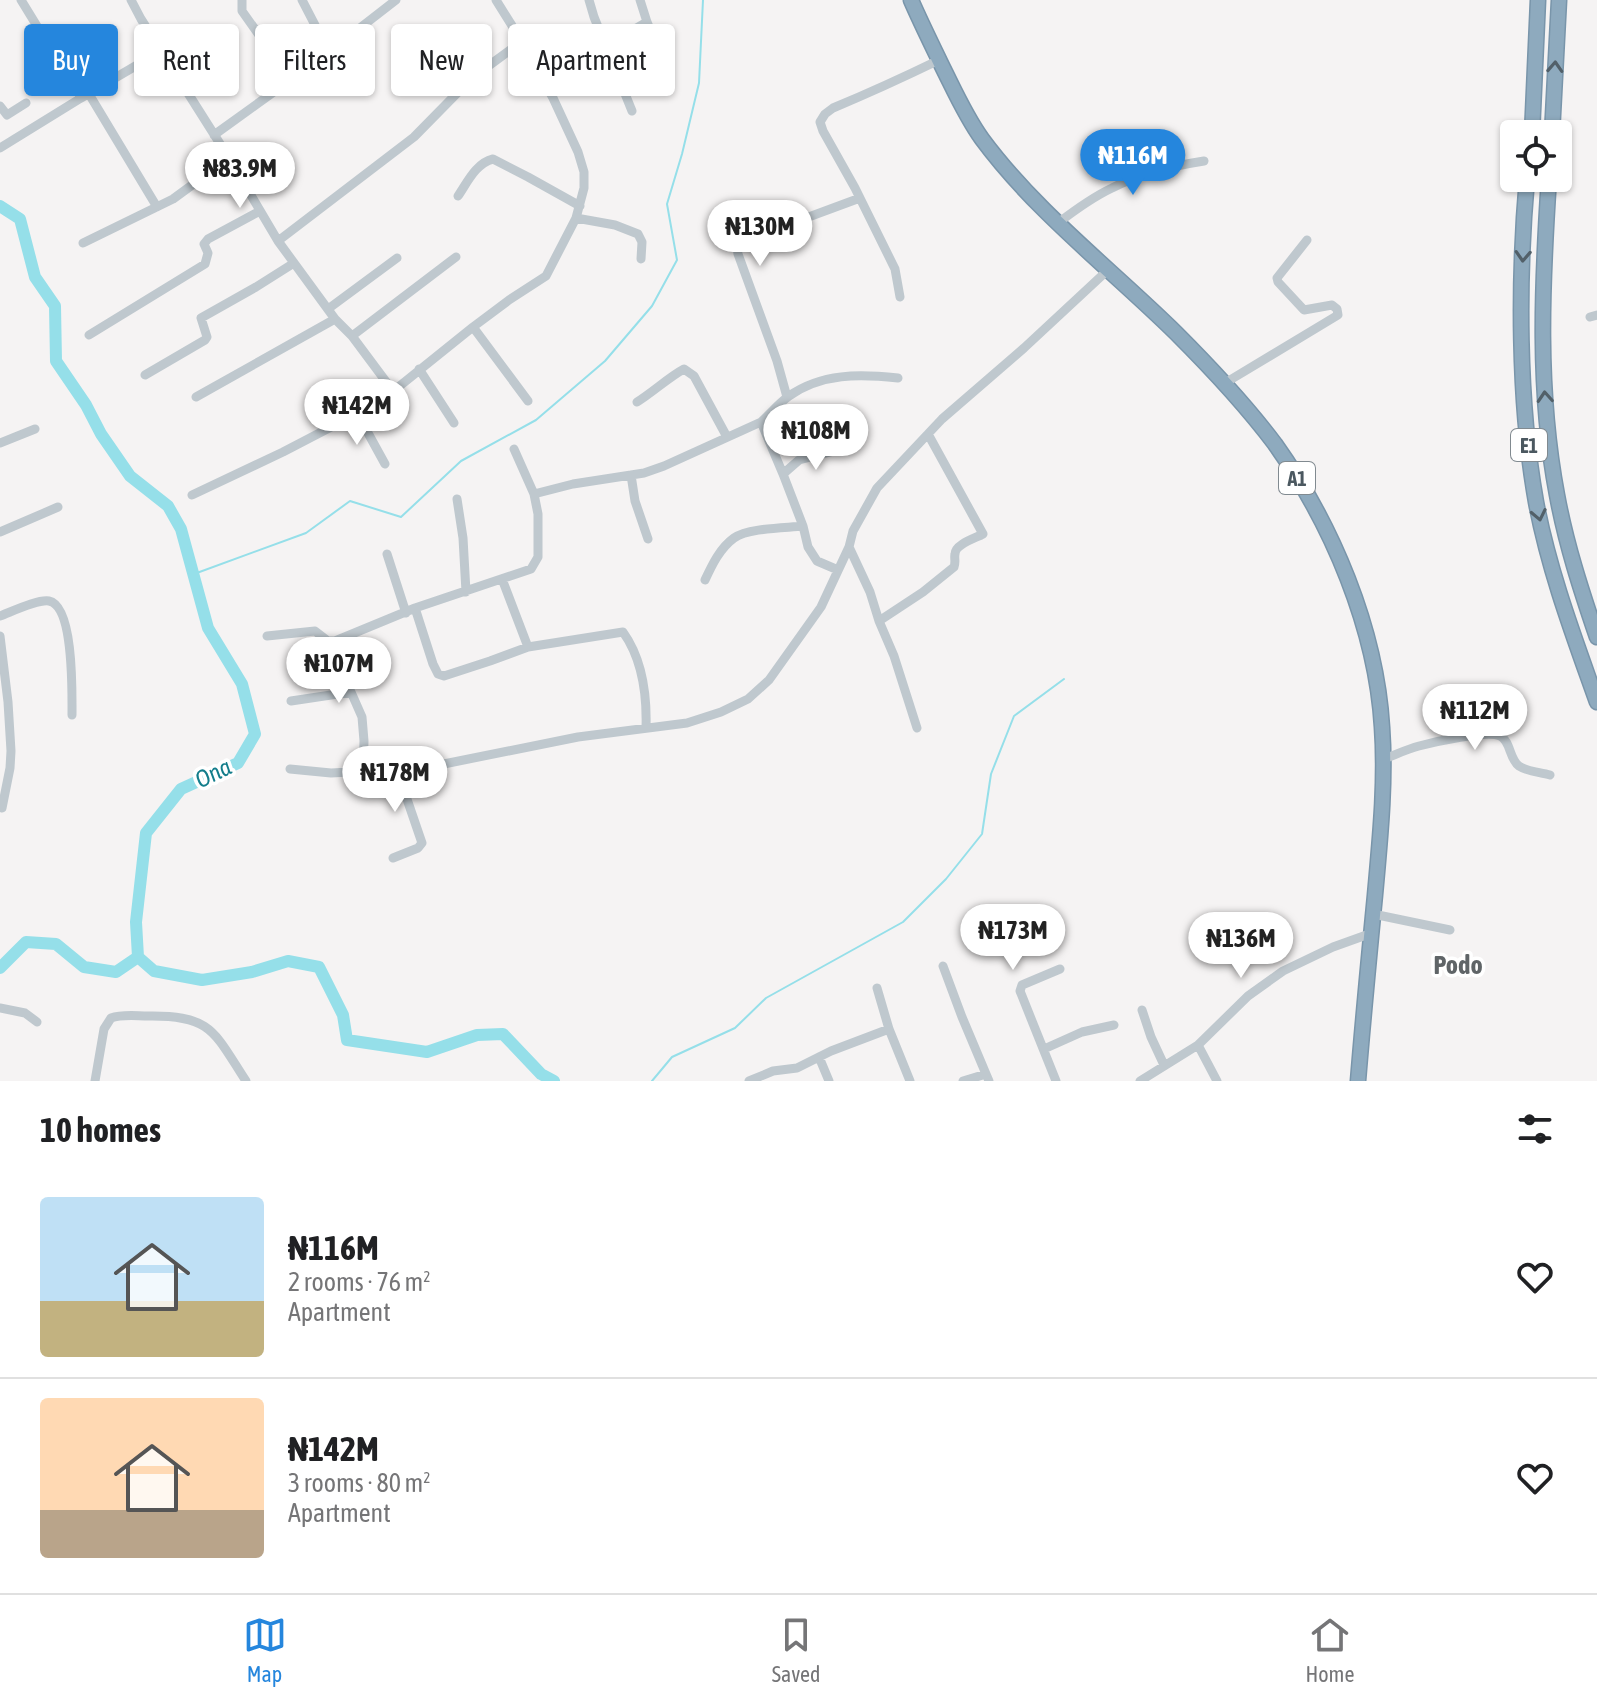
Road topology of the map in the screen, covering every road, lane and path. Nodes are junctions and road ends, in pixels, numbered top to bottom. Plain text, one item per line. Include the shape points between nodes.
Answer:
1 (21, 0) edge
2 (131, 0) edge
3 (242, 0) edge
4 (302, 0) edge
5 (396, 0) edge
6 (496, 0) edge
7 (589, 0) edge
8 (640, 0) edge
9 (911, 0) edge
10 (1538, 0) edge
11 (1559, 0) edge
12 (382, 4) edge
13 (647, 22) joint
14 (37, 24) edge
15 (145, 24) edge
16 (314, 24) edge
17 (360, 24) edge
18 (510, 24) edge
19 (598, 24) edge
20 (644, 24) edge
21 (255, 29) edge
22 (508, 52) edge
23 (939, 60) junction
24 (85, 96) joint
25 (189, 96) edge
26 (268, 96) edge
27 (551, 96) edge
28 (626, 96) edge
29 (26, 103) dead end
30 (0, 106) edge
31 (632, 111) dead end
32 (1533, 120) edge
33 (1553, 120) edge
34 (214, 135) junction
35 (0, 148) edge
36 (229, 158) junction
37 (1204, 161) dead end
38 (1526, 192) edge
39 (1548, 192) edge
40 (458, 196) dead end
41 (860, 198) junction
42 (580, 206) junction
43 (157, 207) junction
44 (260, 211) junction
45 (576, 218) junction
46 (1058, 223) junction
47 (1307, 240) dead end
48 (278, 241) junction
49 (83, 243) dead end
50 (456, 257) dead end
51 (397, 258) dead end
52 (641, 259) dead end
53 (294, 263) junction
54 (1109, 269) junction
55 (900, 297) dead end
56 (328, 309) junction
57 (335, 319) junction
58 (473, 327) junction
59 (89, 335) dead end
60 (352, 336) junction
61 (419, 369) junction
62 (145, 375) dead end
63 (898, 378) dead end
64 (1225, 383) junction
65 (393, 391) junction
66 (196, 397) dead end
67 (787, 397) junction
68 (528, 401) dead end
69 (637, 402) dead end
70 (357, 413) junction
71 (761, 422) junction
72 (454, 423) dead end
73 (35, 429) dead end
74 (928, 434) junction
75 (727, 437) junction
76 (0, 443) edge
77 (514, 449) dead end
78 (838, 450) dead end
79 (385, 464) dead end
80 (783, 474) junction
81 (631, 475) junction
82 (534, 494) junction
83 (192, 495) dead end
84 (457, 499) dead end
85 (58, 507) dead end
86 (803, 526) junction
87 (0, 532) edge
88 (648, 539) dead end
89 (849, 547) junction
90 (387, 554) dead end
91 (838, 570) junction
92 (502, 579) junction
93 (705, 580) dead end
94 (466, 592) junction
95 (411, 610) junction
96 (0, 616) edge
97 (879, 621) junction
98 (0, 636) edge
99 (267, 636) dead end
100 (1597, 637) edge
101 (328, 641) junction
102 (528, 647) junction
103 (351, 692) junction
104 (291, 701) dead end
105 (1597, 702) edge
106 (72, 715) dead end
107 (646, 728) junction
108 (917, 728) dead end
109 (4, 733) edge
110 (1384, 759) junction
111 (290, 769) dead end
112 (397, 770) junction
113 (363, 771) junction
114 (1550, 775) dead end
115 (2, 808) edge
116 (393, 858) dead end
117 (1373, 914) junction
118 (1450, 930) dead end
119 (1372, 933) junction
120 (943, 966) dead end
121 (1060, 969) dead end
122 (877, 988) dead end
123 (0, 1008) edge
124 (1142, 1010) dead end
125 (37, 1022) dead end
126 (1114, 1025) dead end
127 (889, 1029) junction
128 (1198, 1045) junction
129 (1044, 1049) junction
130 (819, 1057) junction
131 (1164, 1065) junction
132 (239, 1071) junction
133 (988, 1077) edge
134 (95, 1081) edge
135 (232, 1081) edge
136 (246, 1081) edge
137 (749, 1081) edge
138 (829, 1081) edge
139 (910, 1081) edge
140 (963, 1081) edge
141 (1056, 1081) edge
142 (1140, 1081) edge
143 (1217, 1081) edge
144 (1358, 1081) edge

1 - 14 street
2 - 15 street
3 - 21 street via 242,11
4 - 16 street
5 - 12 street
6 - 18 street
7 - 19 street
8 - 13 street
9 - 23 highway, A1
10 - 32 highway
33 -> 11 highway
12 - 17 street
13 - 20 street
22 - 48 street via 472,78 414,137
23 - 41 street via 833,108 820,122
23 - 46 highway, A1 via 979,135
24 - 35 street
24 - 43 street
25 - 34 street
26 - 34 street
27 - 42 street via 584,172
28 - 31 street
29 - 30 street via 7,115
34 - 36 street
36 - 43 street
36 - 44 street
37 - 46 street via 1138,176
38 -> 105 highway, E1 via 1522,321 1532,476 1551,564
100 -> 39 highway, E1 via 1562,518 1545,402 1542,325
40 - 42 street via 480,164 493,159
41 - 55 street via 895,269
41 - 67 street via 737,247
42 - 45 street
43 - 49 street
44 - 48 street
44 - 59 street via 208,239 205,264
45 - 52 street via 638,234
45 - 58 street via 546,276
46 - 54 highway, A1
47 - 64 street via 1278,282 1300,309 1332,305 1338,315
48 - 53 street
50 - 60 street
51 - 56 street
53 - 56 street
53 - 62 street via 201,318 205,340
54 - 64 highway, A1
54 - 74 street
56 - 57 street
57 - 60 street
57 - 66 street
58 - 61 street
58 - 68 street
60 - 65 street
61 - 65 street
61 - 72 street
63 - 67 street via 850,375 814,381
64 - 110 highway, A1 via 1292,470 1345,574 1371,650
65 - 70 street
67 - 71 street
69 - 75 street via 684,369 694,376
70 - 79 street
70 - 83 street
71 - 75 street
71 - 80 street
73 - 76 street
74 - 89 street via 877,488
74 - 97 street via 983,534 957,548 957,565
75 - 81 street
77 - 82 street
78 - 80 street via 799,460
80 - 86 street
81 - 82 street
81 - 88 street
82 - 92 street via 538,557 531,569
84 - 94 street
85 - 87 street
86 - 91 street via 817,561
86 - 93 street via 736,537
89 - 91 street
89 - 97 street
90 - 95 street
91 - 107 street via 821,607 769,680 748,699 687,723
92 - 94 street
92 - 102 street
94 - 95 street
95 - 101 street
95 - 102 street via 433,664 444,676
96 - 106 street via 40,602 58,607 71,654
97 - 108 street
98 - 109 street via 9,710
99 - 101 street via 315,631
101 - 103 street via 331,658
102 - 107 street via 623,632 645,688
103 - 104 street
103 - 113 street via 364,726
107 - 112 street
109 - 115 street via 10,768
110 - 114 street via 1419,746 1499,736 1523,769
110 - 117 highway, A1
111 - 113 street
112 - 113 street
112 - 116 street via 422,843
117 - 118 street
117 - 119 highway, A1
119 - 128 street via 1283,971 1248,996
119 - 144 highway, A1
120 - 133 street
121 - 129 street via 1022,985 1020,991
122 - 127 street
123 - 125 street via 25,1013
124 - 131 street
126 - 129 street
127 - 130 street
127 - 139 street
128 - 131 street
128 - 143 street
129 - 141 street
130 - 137 street
130 - 138 street
131 - 142 street
132 - 134 street via 215,1033 201,1024 172,1016 121,1016 111,1018 104,1029
132 - 135 street
132 - 136 street
133 - 140 street

